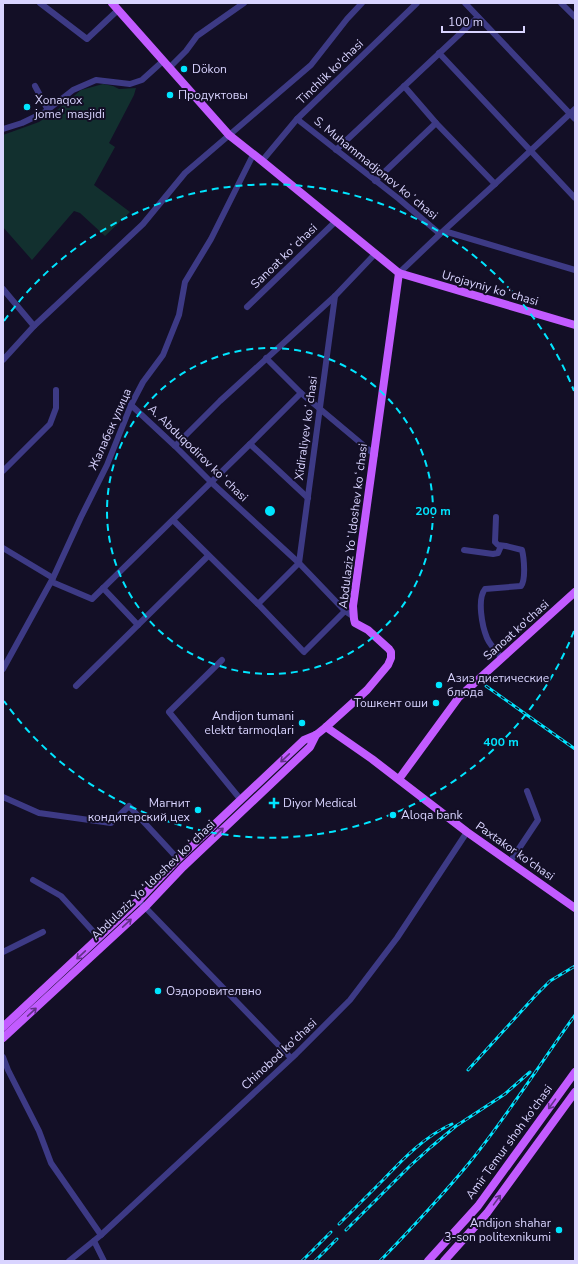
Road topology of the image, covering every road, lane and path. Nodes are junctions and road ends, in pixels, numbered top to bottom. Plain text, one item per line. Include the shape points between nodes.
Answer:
1 (40, 3) edge
2 (112, 3) edge
3 (244, 3) edge
4 (362, 3) edge
5 (417, 3) edge
6 (465, 3) edge
7 (561, 3) edge
8 (118, 10) junction
9 (478, 17) junction
10 (575, 18) edge
11 (439, 53) junction
12 (163, 61) junction
13 (169, 68) junction
14 (35, 86) dead end
15 (404, 86) junction
16 (575, 109) edge
17 (48, 110) junction
18 (570, 113) junction
19 (297, 119) junction
20 (575, 119) edge
21 (436, 123) junction
22 (3, 129) edge
23 (229, 135) junction
24 (336, 150) junction
25 (530, 150) junction
26 (253, 155) junction
27 (262, 161) junction
28 (375, 181) junction
29 (495, 184) junction
30 (575, 198) edge
31 (336, 221) junction
32 (442, 232) junction
33 (375, 254) junction
34 (575, 270) edge
35 (399, 273) junction
36 (3, 289) edge
37 (335, 296) junction
38 (247, 307) dead end
39 (575, 325) edge
40 (34, 326) junction
41 (266, 358) junction
42 (3, 360) edge
43 (56, 390) dead end
44 (302, 392) junction
45 (131, 405) junction
46 (320, 408) junction
47 (250, 444) junction
48 (175, 446) junction
49 (375, 455) junction
50 (3, 471) edge
51 (211, 482) junction
52 (308, 498) junction
53 (496, 517) dead end
54 (173, 520) junction
55 (501, 546) junction
56 (3, 548) edge
57 (464, 550) dead end
58 (208, 556) junction
59 (299, 563) junction
60 (52, 580) junction
61 (103, 588) junction
62 (575, 592) edge
63 (258, 604) junction
64 (345, 611) junction
65 (354, 616) junction
66 (138, 625) junction
67 (502, 658) junction
68 (222, 660) dead end
69 (3, 669) edge
70 (76, 686) dead end
71 (326, 727) junction
72 (316, 735) junction
73 (399, 779) junction
74 (527, 791) dead end
75 (3, 797) edge
76 (241, 800) junction
77 (233, 814) junction
78 (467, 832) junction
79 (178, 859) junction
80 (510, 862) junction
81 (32, 880) dead end
82 (139, 900) junction
83 (146, 906) junction
84 (575, 908) edge
85 (43, 932) dead end
86 (99, 938) junction
87 (3, 952) edge
88 (4, 1032) edge
89 (3, 1056) edge
90 (291, 1058) junction
91 (575, 1072) edge
92 (575, 1092) edge
93 (101, 1235) junction
94 (94, 1241) junction
95 (70, 1261) edge
96 (104, 1261) edge
97 (428, 1261) edge
98 (444, 1261) edge

1 - 8 street via 87,39
2 - 8 main road
3 - 13 street via 198,36
4 - 23 street via 311,65
5 - 19 street, Tinchlik ko'chasi
6 - 9 street
7 - 10 street
8 - 12 main road
9 - 11 street
9 - 18 street
11 - 15 street
11 - 25 street
12 - 13 main road
12 - 17 street via 142,80 130,84 96,80 73,90
13 - 23 main road
14 - 17 street
15 - 21 street
15 - 24 street
16 - 18 street, S. Muhammadjonov koʻchasi
17 - 22 street via 22,124
18 - 20 street
18 - 25 street, S. Muhammadjonov koʻchasi
19 - 24 street, S. Muhammadjonov koʻchasi
19 - 27 street, Tinchlik ko'chasi
21 - 28 street
21 - 29 street
23 - 26 main road
23 - 40 street via 185,174 143,224
24 - 28 street, S. Muhammadjonov koʻchasi
25 - 29 street, S. Muhammadjonov koʻchasi
25 - 30 street
26 - 27 main road
26 - 45 street, Жалабек улица via 211,239 185,282 179,315 163,355
27 - 31 main road
28 - 32 street, S. Muhammadjonov koʻchasi
29 - 32 street, S. Muhammadjonov koʻchasi
31 - 33 main road
31 - 38 street, Sanoat koʻchasi
32 - 34 street
32 - 35 street
33 - 35 main road
33 - 37 street
35 - 39 main road, Urоjayniy koʻchasi
35 - 49 main road, Abdulaziz Yoʻldoshev koʻchasi
36 - 40 street
37 - 41 street
37 - 46 street, Xidiraliyev koʻchasi
40 - 42 street
41 - 44 street
41 - 48 street
43 - 50 street via 56,408 50,424
44 - 46 street
44 - 47 street
45 - 48 street, A. Abduqodirov koʻchasi
45 - 60 street, Жалабек улица via 107,465
46 - 49 street
46 - 52 street, Xidiraliyev koʻchasi
47 - 51 street
47 - 52 street
48 - 51 street, A. Abduqodirov koʻchasi
49 - 65 main road, Abdulaziz Yoʻldoshev koʻchasi via 353,606
51 - 54 street
51 - 59 street, A. Abduqodirov koʻchasi
52 - 59 street, Xidiraliyev koʻchasi
53 - 55 street via 495,542
54 - 58 street
54 - 61 street
55 - 57 street via 498,553 494,554
55 - 67 street via 522,550 524,581 517,587 484,591 481,608 483,627 488,639
56 - 60 street
58 - 63 street
58 - 66 street
59 - 63 street
59 - 64 street, A. Abduqodirov koʻchasi
60 - 61 street via 92,599
60 - 69 street, Жалабек улица
61 - 66 street
62 - 67 main road, Sanoat ko'chasi
63 - 64 street via 304,652
64 - 65 street, A. Abduqodirov koʻchasi
65 - 71 main road, Abdulaziz Yoʻldoshev koʻchasi via 355,623 368,630 389,649 391,658 366,690
66 - 70 street
67 - 73 main road, Sanoat ko'chasi via 459,697
68 - 76 street via 169,712
71 - 72 main road, Abdulaziz Yoʻldoshev koʻchasi
71 - 73 main road, Paxtakor ko'chasi
72 -> 76 main road, Abdulaziz Yoʻldoshev koʻchasi via 304,740
72 - 77 main road, Abdulaziz Yoʻldoshev koʻchasi via 310,746
73 - 78 main road, Paxtakor ko'chasi
74 - 80 street via 538,820
75 - 79 street via 38,813 111,823 129,806
76 - 77 main road, Abdulaziz Yoʻldoshev koʻchasi
77 - 79 main road, Abdulaziz Yoʻldoshev koʻchasi
83 -> 77 main road, Abdulaziz Yoʻldoshev koʻchasi
78 - 80 main road, Paxtakor ko'chasi
78 - 90 street, Chinobod ko'chasi via 397,938 353,998
79 - 82 main road, Abdulaziz Yoʻldoshev koʻchasi
80 - 84 main road, Paxtakor ko'chasi
81 - 86 street via 61,896
82 - 83 street
82 - 86 main road, Abdulaziz Yoʻldoshev koʻchasi
88 -> 83 main road, Abdulaziz Yoʻldoshev koʻchasi
83 - 90 street
85 - 87 street
86 -> 88 main road, Abdulaziz Yoʻldoshev koʻchasi
89 - 93 street via 51,1163
90 - 93 street, Chinobod ko'chasi
91 -> 97 main road, Amir Temur shoh ko'chasi via 478,1206
98 -> 92 main road, Amir Temur shoh ko'chasi via 487,1213
93 - 94 street, Chinobod ko'chasi
94 - 95 street, Chinobod ko'chasi
94 - 96 street

